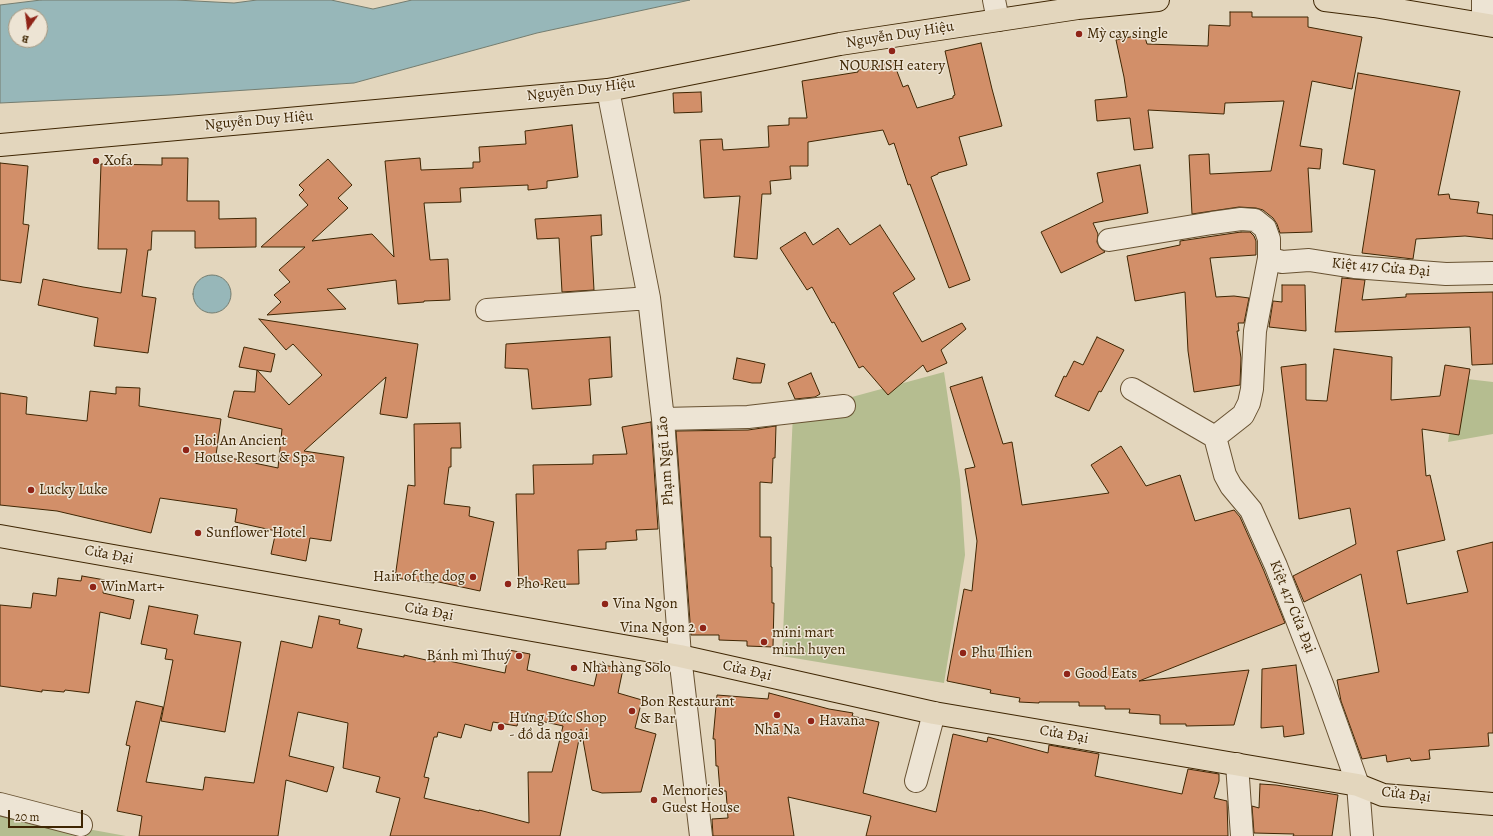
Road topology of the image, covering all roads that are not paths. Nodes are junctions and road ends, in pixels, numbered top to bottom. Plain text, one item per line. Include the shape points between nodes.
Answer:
1 (1158, 0) edge
2 (1325, 0) edge
3 (1483, 0) edge
4 (996, 10) edge
5 (1488, 25) edge
6 (608, 90) junction
7 (0, 145) edge
8 (1109, 240) dead end
9 (1269, 258) junction
10 (1493, 273) edge
11 (649, 298) junction
12 (487, 310) dead end
13 (1132, 389) dead end
14 (844, 406) dead end
15 (663, 419) junction
16 (1215, 437) junction
17 (0, 536) edge
18 (680, 656) junction
19 (934, 713) junction
20 (1237, 764) junction
21 (916, 781) dead end
22 (1358, 785) junction
23 (0, 804) edge
24 (1493, 804) edge
25 (81, 825) dead end
26 (701, 836) edge
27 (1242, 836) edge
28 (1362, 836) edge

1 - 4 main road, Nguyễn Duy Hiệu via 1078,8
2 - 5 main road
3 - 5 street
4 - 6 main road, Nguyễn Duy Hiệu
6 - 7 main road, Nguyễn Duy Hiệu
6 - 11 street, Phạm Ngũ Lão
8 - 9 street via 1241,219 1255,220 1265,228 1269,239
9 - 10 street, Kiệt 417 Cửa Đại via 1282,262 1309,260 1354,267 1446,274
9 - 16 street via 1255,331 1249,404 1243,415
11 - 12 street
11 - 15 street, Phạm Ngũ Lão
13 - 16 street
14 - 15 street via 748,417
15 - 18 street, Phạm Ngũ Lão
16 - 22 street, Kiệt 417 Cửa Đại via 1224,475 1251,510 1276,566
17 - 18 main road, Cửa Đại
18 - 19 main road, Cửa Đại
18 - 26 street, Phạm Ngũ Lão
19 - 20 main road, Cửa Đại
19 - 21 street
20 - 22 main road, Cửa Đại
20 - 27 street
22 - 24 main road, Cửa Đại via 1383,795
22 - 28 street, Kiệt 417 Cửa Đại
23 - 25 street

